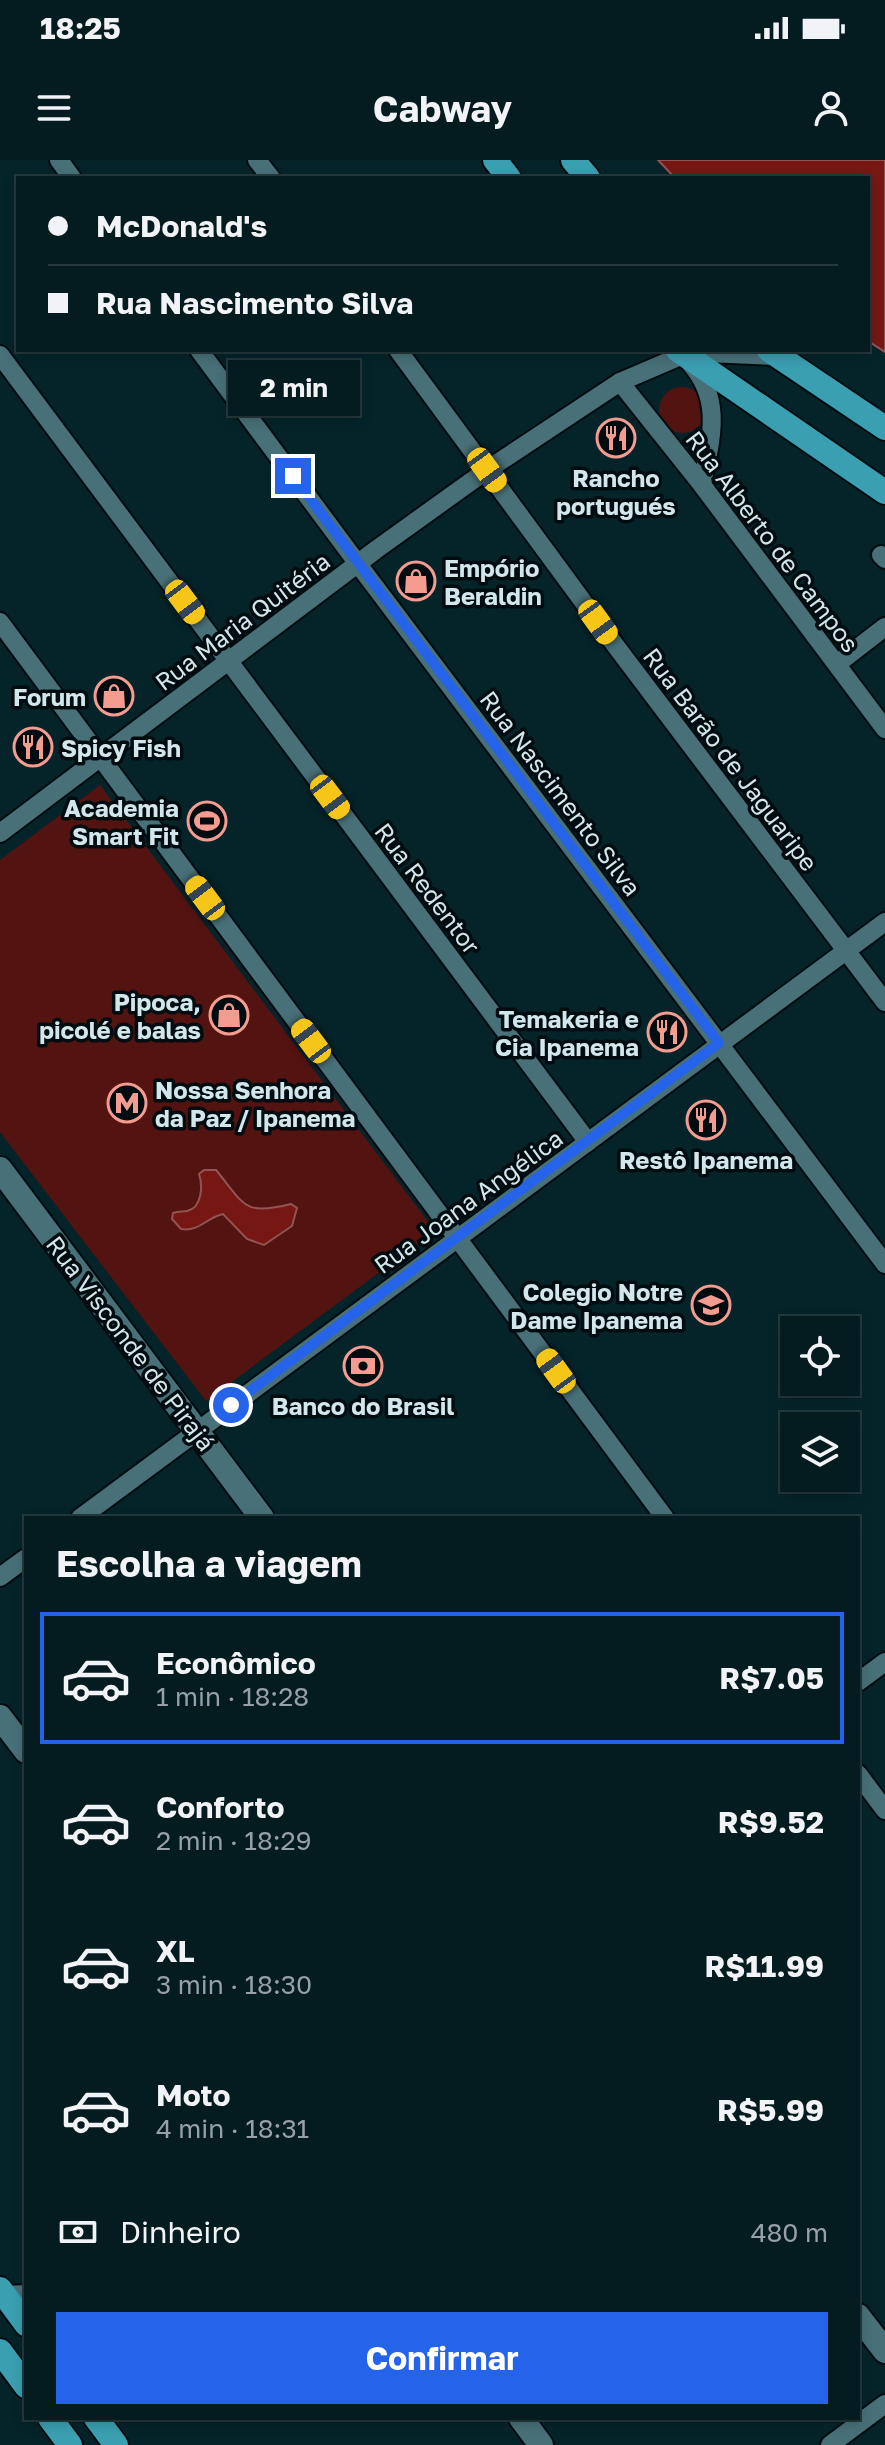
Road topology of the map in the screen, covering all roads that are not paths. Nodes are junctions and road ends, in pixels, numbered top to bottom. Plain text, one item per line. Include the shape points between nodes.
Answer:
1 (257, 160) edge
2 (495, 160) edge
3 (573, 160) edge
4 (269, 176) edge
5 (507, 176) edge
6 (586, 176) edge
7 (200, 352) edge
8 (399, 352) edge
9 (680, 353) edge
10 (773, 353) edge
11 (0, 355) edge
12 (620, 382) junction
13 (885, 428) edge
14 (487, 470) junction
15 (702, 485) junction
16 (885, 492) edge
17 (358, 564) junction
18 (0, 622) edge
19 (885, 627) edge
20 (229, 662) junction
21 (837, 664) junction
22 (885, 729) edge
23 (100, 757) junction
24 (0, 833) edge
25 (885, 922) edge
26 (846, 951) junction
27 (885, 1002) edge
28 (719, 1043) junction
29 (588, 1142) junction
30 (0, 1169) edge
31 (459, 1238) junction
32 (885, 1264) edge
33 (197, 1430) junction
34 (83, 1516) edge
35 (261, 1516) edge
36 (664, 1516) edge
37 (24, 1559) edge
38 (0, 1577) edge
39 (885, 1662) edge
40 (860, 1681) edge
41 (3, 1726) edge
42 (24, 1749) edge
43 (860, 1777) edge
44 (885, 1810) edge
45 (8, 2293) edge
46 (860, 2319) edge
47 (24, 2321) edge
48 (0, 2351) edge
49 (885, 2351) edge
50 (24, 2383) edge
51 (885, 2404) edge
52 (51, 2420) edge
53 (97, 2420) edge
54 (522, 2420) edge
55 (70, 2445) edge
56 (116, 2445) edge
57 (541, 2445) edge
58 (830, 2445) edge

1 - 4 street
2 - 5 highway
3 - 6 highway
7 - 17 street, Rua Nascimento Silva
8 - 14 street, Rua Barão de Jaguaripe
9 - 10 street, Rua Maria Quitéria
9 - 12 street, Rua Maria Quitéria
9 - 15 street via 699,373 714,421
9 - 16 highway
10 - 13 highway
11 - 20 street, Rua Redentor
12 - 14 street, Rua Maria Quitéria
12 - 15 street, Rua Alberto de Campos
14 - 17 street, Rua Maria Quitéria
14 - 26 street, Rua Barão de Jaguaripe
15 - 21 street, Rua Alberto de Campos
17 - 20 street, Rua Maria Quitéria
17 - 28 street, Rua Nascimento Silva
18 - 23 street
19 - 21 street
20 - 23 street, Rua Maria Quitéria
20 - 29 street, Rua Redentor
21 - 22 street, Rua Alberto de Campos
23 - 24 street, Rua Maria Quitéria
23 - 31 street
25 - 26 street, Rua Joana Angélica
26 - 27 street, Rua Barão de Jaguaripe
26 - 28 street, Rua Joana Angélica
28 - 29 street, Rua Joana Angélica
28 - 32 street, Rua Nascimento Silva
29 - 31 street, Rua Joana Angélica
30 - 33 main road, Rua Visconde de Pirajá
31 - 33 street, Rua Joana Angélica
31 - 36 street
33 - 34 street, Rua Joana Angélica
33 - 35 main road, Rua Visconde de Pirajá
37 - 38 street
39 - 40 street
41 - 42 main road
43 - 44 street
45 - 47 highway
46 - 49 main road
48 - 50 highway
51 - 58 street
52 - 55 highway
53 - 56 highway
54 - 57 main road

